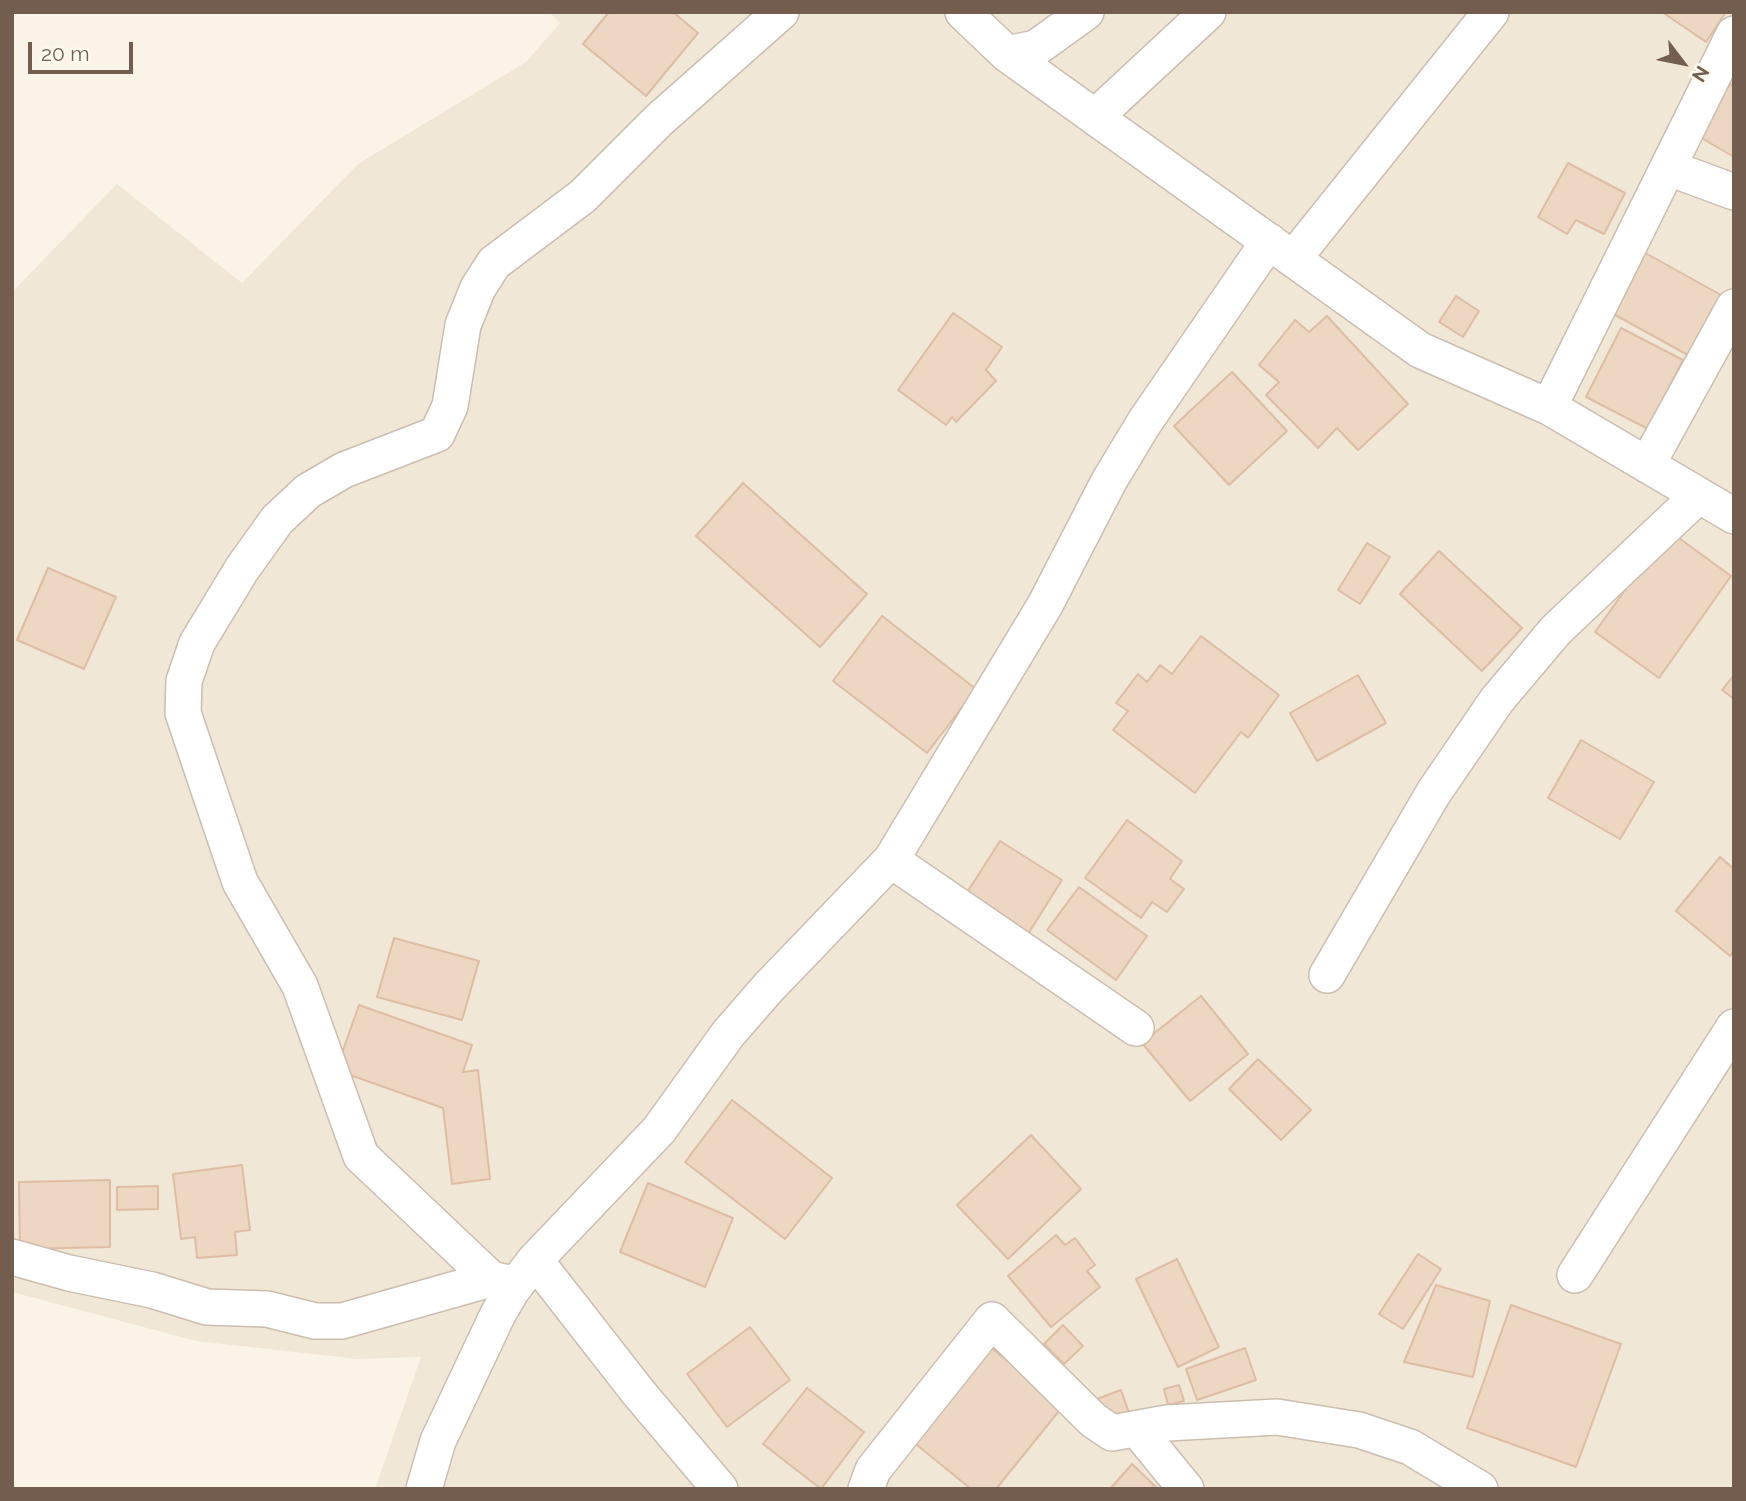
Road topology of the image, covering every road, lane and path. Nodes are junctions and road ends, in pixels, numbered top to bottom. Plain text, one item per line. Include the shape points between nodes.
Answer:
1 (781, 12) edge
2 (963, 12) edge
3 (1086, 12) edge
4 (1208, 12) edge
5 (1491, 12) edge
6 (1734, 34) edge
7 (1007, 54) junction
8 (1095, 117) junction
9 (1669, 169) junction
10 (1734, 192) edge
11 (1281, 250) junction
12 (1734, 307) edge
13 (1549, 407) junction
14 (1647, 465) junction
15 (1698, 496) junction
16 (1734, 516) edge
17 (891, 860) junction
18 (1327, 975) dead end
19 (1734, 1027) edge
20 (1136, 1028) dead end
21 (12, 1257) edge
22 (514, 1275) junction
23 (1575, 1276) dead end
24 (1137, 1429) junction
25 (424, 1489) edge
26 (720, 1489) edge
27 (866, 1489) edge
28 (1186, 1489) edge
29 (1480, 1489) edge

1 - 22 street via 659,120 583,196 494,263 463,325 450,406 437,434 344,470 308,491 277,520 197,643 184,681 183,713 240,882 300,986 362,1156
2 - 7 street
3 - 7 street via 1036,48
4 - 8 street
5 - 11 street
6 - 9 street
7 - 8 street
8 - 11 street
9 - 10 street
9 - 13 street
11 - 13 street via 1420,350
11 - 17 street via 1116,470 1045,606
12 - 14 street
13 - 14 street
14 - 15 street
15 - 16 street
15 - 18 street via 1556,629 1497,699 1434,792
17 - 20 street
17 - 22 street via 728,1034 659,1129
19 - 23 street
21 - 22 street via 208,1307 267,1310 315,1321 342,1321
22 - 25 street via 439,1441
22 - 26 street via 638,1392
24 - 27 street via 1112,1433 1093,1420 992,1320 873,1470
24 - 28 street
24 - 29 street via 1277,1417 1359,1430 1410,1447

